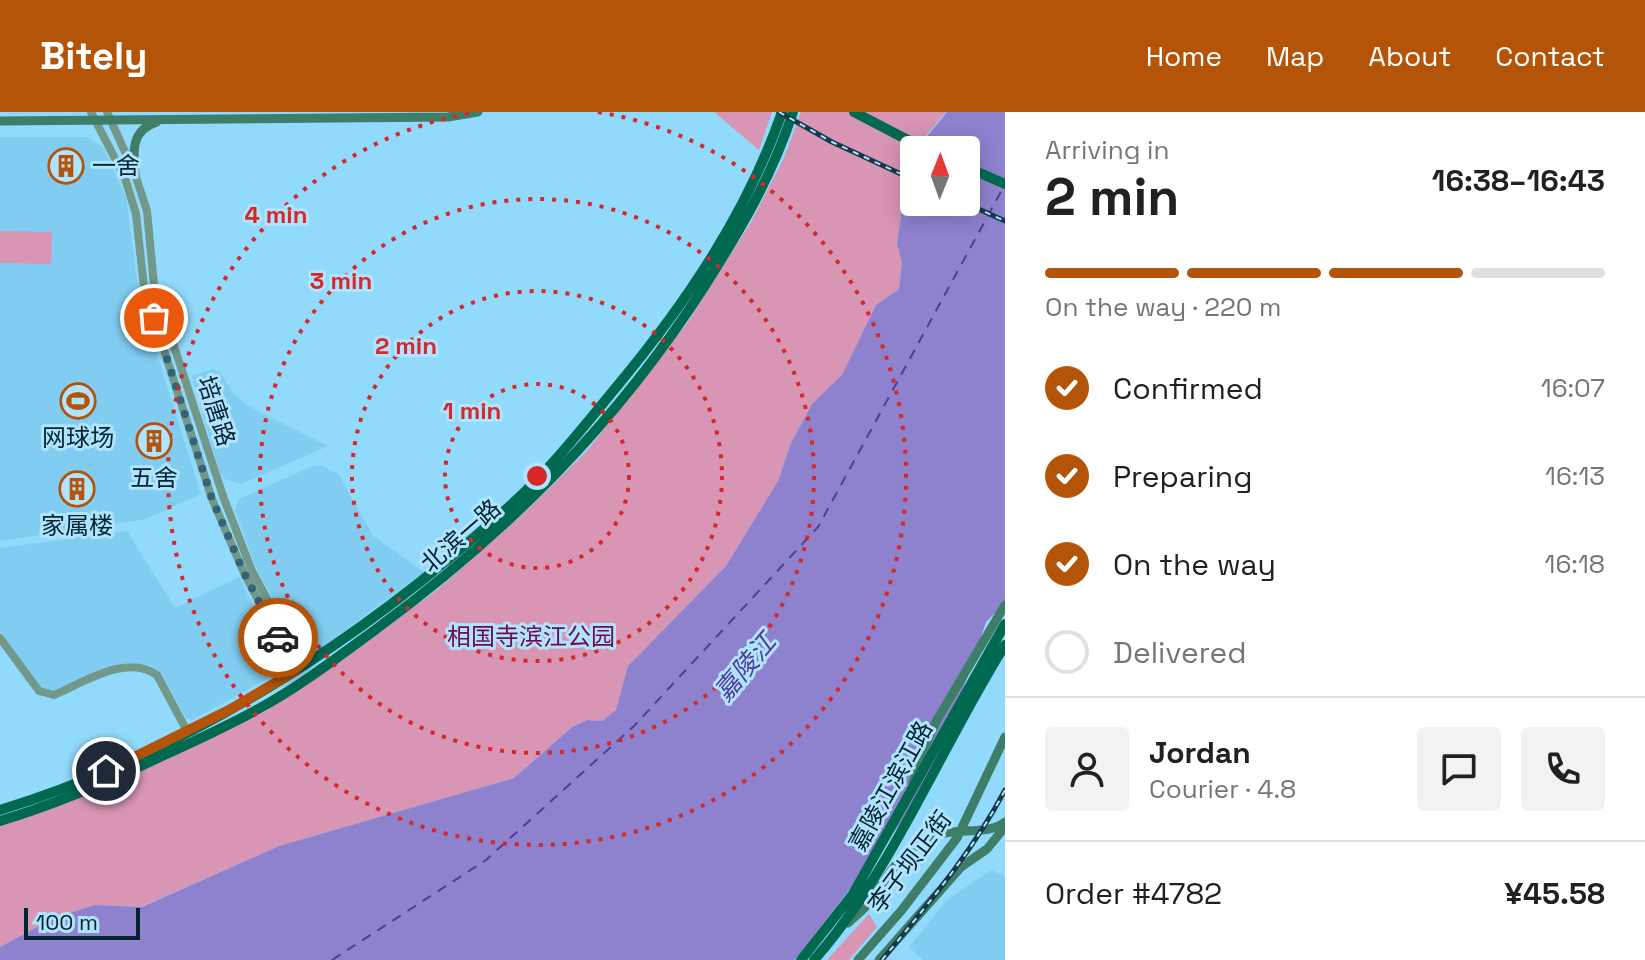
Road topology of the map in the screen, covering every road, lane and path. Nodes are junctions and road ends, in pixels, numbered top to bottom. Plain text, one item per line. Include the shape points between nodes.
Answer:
1 (478, 112) edge
2 (782, 112) edge
3 (793, 112) edge
4 (854, 112) edge
5 (93, 116) edge
6 (108, 116) edge
7 (176, 119) junction
8 (0, 121) edge
9 (900, 136) edge
10 (980, 173) edge
11 (135, 174) junction
12 (1005, 184) edge
13 (1005, 605) edge
14 (1005, 624) edge
15 (0, 638) edge
16 (1005, 645) edge
17 (299, 669) junction
18 (187, 731) junction
19 (1005, 737) edge
20 (910, 794) junction
21 (0, 810) edge
22 (0, 821) edge
23 (1005, 824) edge
24 (817, 956) edge
25 (860, 958) edge
26 (801, 960) edge
27 (879, 960) edge

1 - 7 main road via 448,117
2 - 17 main road, 北滨一路 via 737,213 672,318 567,445 515,500 448,558
3 - 22 main road, 北滨一路 via 779,156 747,219 683,320 580,450 520,511 436,585 261,708 106,783
4 - 9 main road
5 - 6 main road
5 - 8 main road
5 - 17 street, 培唐路 via 136,214 144,288 212,499 244,573
6 - 7 main road
6 - 11 street, 培唐路
7 - 11 main road via 140,131 133,145
10 - 12 main road
11 - 17 street, 培唐路 via 147,211 154,285 224,499
13 - 20 main road via 937,720
14 - 20 main road, 嘉陵江滨江路
15 - 18 street via 45,694 115,670 151,671
16 - 24 main road, 嘉陵江滨江路 via 902,829
17 - 18 main road, 北滨一路
18 - 21 main road, 北滨一路 via 64,789
19 - 25 main road, 李子坝正街 via 957,838
20 - 26 main road, 嘉陵江滨江路 via 853,894
23 - 24 main road via 993,830 953,830 917,845
23 - 27 main road, 李子坝正街

